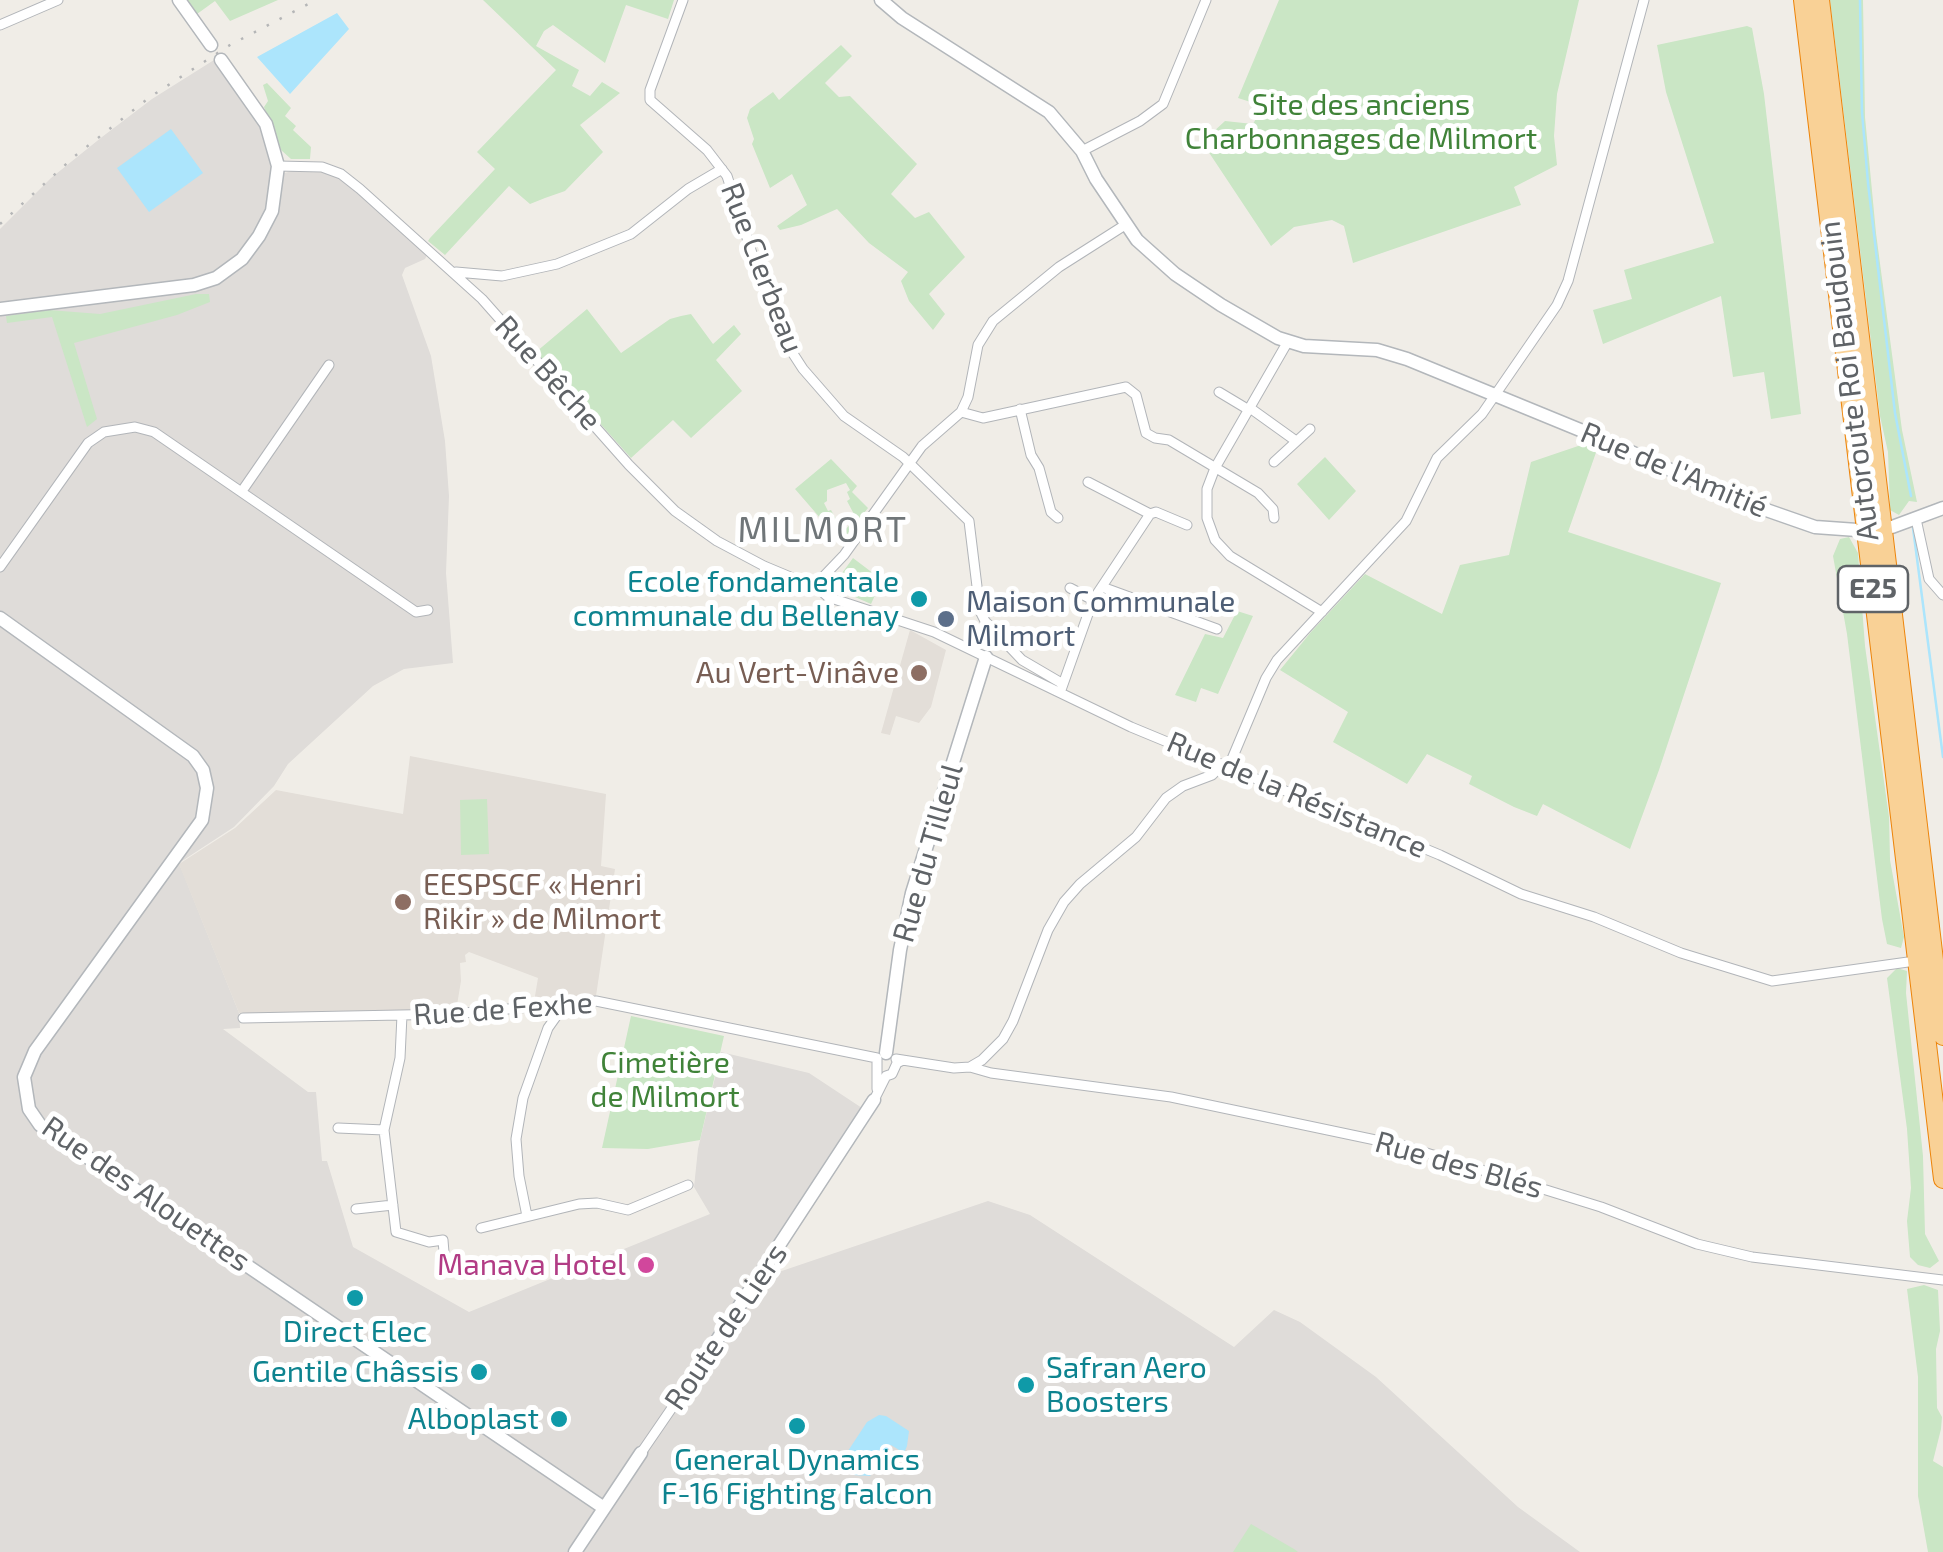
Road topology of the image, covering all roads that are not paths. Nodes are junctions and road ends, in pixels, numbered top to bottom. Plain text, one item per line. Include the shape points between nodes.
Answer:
1 (58, 0) edge
2 (179, 0) edge
3 (683, 0) edge
4 (881, 0) edge
5 (1206, 0) edge
6 (1644, 0) edge
7 (1804, 0) edge
8 (1820, 0) edge
9 (0, 25) edge
10 (211, 45) dead end
11 (222, 60) dead end
12 (1082, 151) junction
13 (278, 166) junction
14 (722, 169) junction
15 (1125, 225) junction
16 (456, 272) junction
17 (0, 309) edge
18 (1287, 343) junction
19 (329, 365) dead end
20 (1218, 392) dead end
21 (1495, 394) junction
22 (1020, 409) junction
23 (1250, 409) junction
24 (960, 412) junction
25 (1310, 429) dead end
26 (1296, 441) junction
27 (1274, 462) dead end
28 (910, 464) junction
29 (1215, 468) junction
30 (1088, 482) dead end
31 (242, 491) junction
32 (1943, 508) edge
33 (1150, 514) junction
34 (1058, 518) dead end
35 (1274, 518) dead end
36 (1916, 519) junction
37 (1187, 526) dead end
38 (1892, 526) dead end
39 (1857, 530) dead end
40 (0, 567) edge
41 (1102, 587) junction
42 (818, 588) junction
43 (1070, 588) dead end
44 (1943, 594) edge
45 (1093, 600) junction
46 (428, 610) dead end
47 (1322, 612) junction
48 (0, 618) edge
49 (1217, 629) dead end
50 (986, 656) junction
51 (1062, 688) junction
52 (1226, 765) junction
53 (1908, 962) dead end
54 (565, 1004) junction
55 (402, 1015) junction
56 (243, 1018) dead end
57 (1943, 1036) edge
58 (892, 1059) junction
59 (970, 1067) junction
60 (882, 1074) junction
61 (874, 1100) joint
62 (338, 1128) dead end
63 (384, 1130) junction
64 (1943, 1179) edge
65 (688, 1185) dead end
66 (394, 1205) junction
67 (356, 1209) dead end
68 (527, 1216) junction
69 (482, 1228) dead end
70 (445, 1265) dead end
71 (1943, 1280) edge
72 (689, 1383) joint
73 (641, 1453) joint
74 (604, 1508) junction
75 (574, 1552) edge

1 - 9 street
2 - 10 street
3 - 14 street, Rue Clerbeau via 650,100
4 - 12 street via 1049,112
5 - 12 street via 1163,104
6 - 21 street via 1568,281
7 - 64 highway, Autoroute Roi Baudouin / E25
8 - 57 highway, Autoroute Roi Baudouin / E25
11 - 13 street via 266,124
12 - 15 street
13 - 16 street, Rue Bêche via 303,164 341,174
13 - 17 street via 272,211 260,236 216,278
14 - 16 street via 631,234 557,264 502,276
14 - 28 street, Rue Clerbeau via 796,359 844,416
15 - 18 street via 1176,274
15 - 24 street via 992,321 978,345
16 - 42 street, Rue Bêche via 683,518 750,560
18 - 21 street, Rue de l'Amitié via 1378,350
18 - 23 street
19 - 31 street
20 - 23 street
21 - 39 street, Rue de l'Amitié via 1732,498 1815,527
21 - 47 street via 1437,458 1406,522
22 - 24 street via 978,418
22 - 29 street via 1126,386 1136,395 1144,430
22 - 34 street via 1030,455
23 - 26 street
23 - 29 street
24 - 28 street
25 - 26 street
26 - 27 street
28 - 42 street
28 - 51 street, Rue Clerbeau via 969,521 980,611 990,629
29 - 35 street via 1260,495
29 - 47 street via 1206,518 1215,540 1232,558
30 - 33 street
31 - 40 street via 154,432 118,427 88,443
31 - 46 street via 416,612
32 - 36 street
33 - 37 street
33 - 41 street
36 - 38 street
36 - 44 street via 1930,579
41 - 45 street
41 - 49 street
42 - 50 street, Rue de la Résistance
43 - 45 street
45 - 51 street
47 - 52 street via 1273,667
48 - 74 street, Rue des Alouettes via 194,756 207,788 202,820 28,1065 25,1094 40,1126
50 - 51 street, Rue de la Résistance
50 - 58 street, Rue du Tilleul via 912,893 900,950
51 - 52 street, Rue de la Résistance via 1132,727
52 - 53 street, Rue de la Résistance via 1543,902 1752,977 1783,980
52 - 59 street via 1166,798 1136,836 1064,902 1003,1039
54 - 55 street, Rue de Fexhe
54 - 58 street, Rue de Fexhe via 620,1004
54 - 68 street via 548,1028 523,1098 516,1139
55 - 56 street, Rue de Fexhe
55 - 63 street
58 - 59 street, Rue de Fexhe
58 - 60 street, Route de Liers
58 - 60 street via 892,1074
59 - 71 street, Rue des Blés via 1171,1097 1404,1146 1752,1258
60 - 61 street, Route de Liers
61 - 72 street, Route de Liers
62 - 63 street
63 - 66 street
65 - 68 street via 628,1210 580,1204
66 - 67 street
66 - 70 street via 396,1232 443,1240
68 - 69 street
72 - 73 street, Route de Liers
73 - 74 street, Route de Liers
74 - 75 street, Route de Liers

